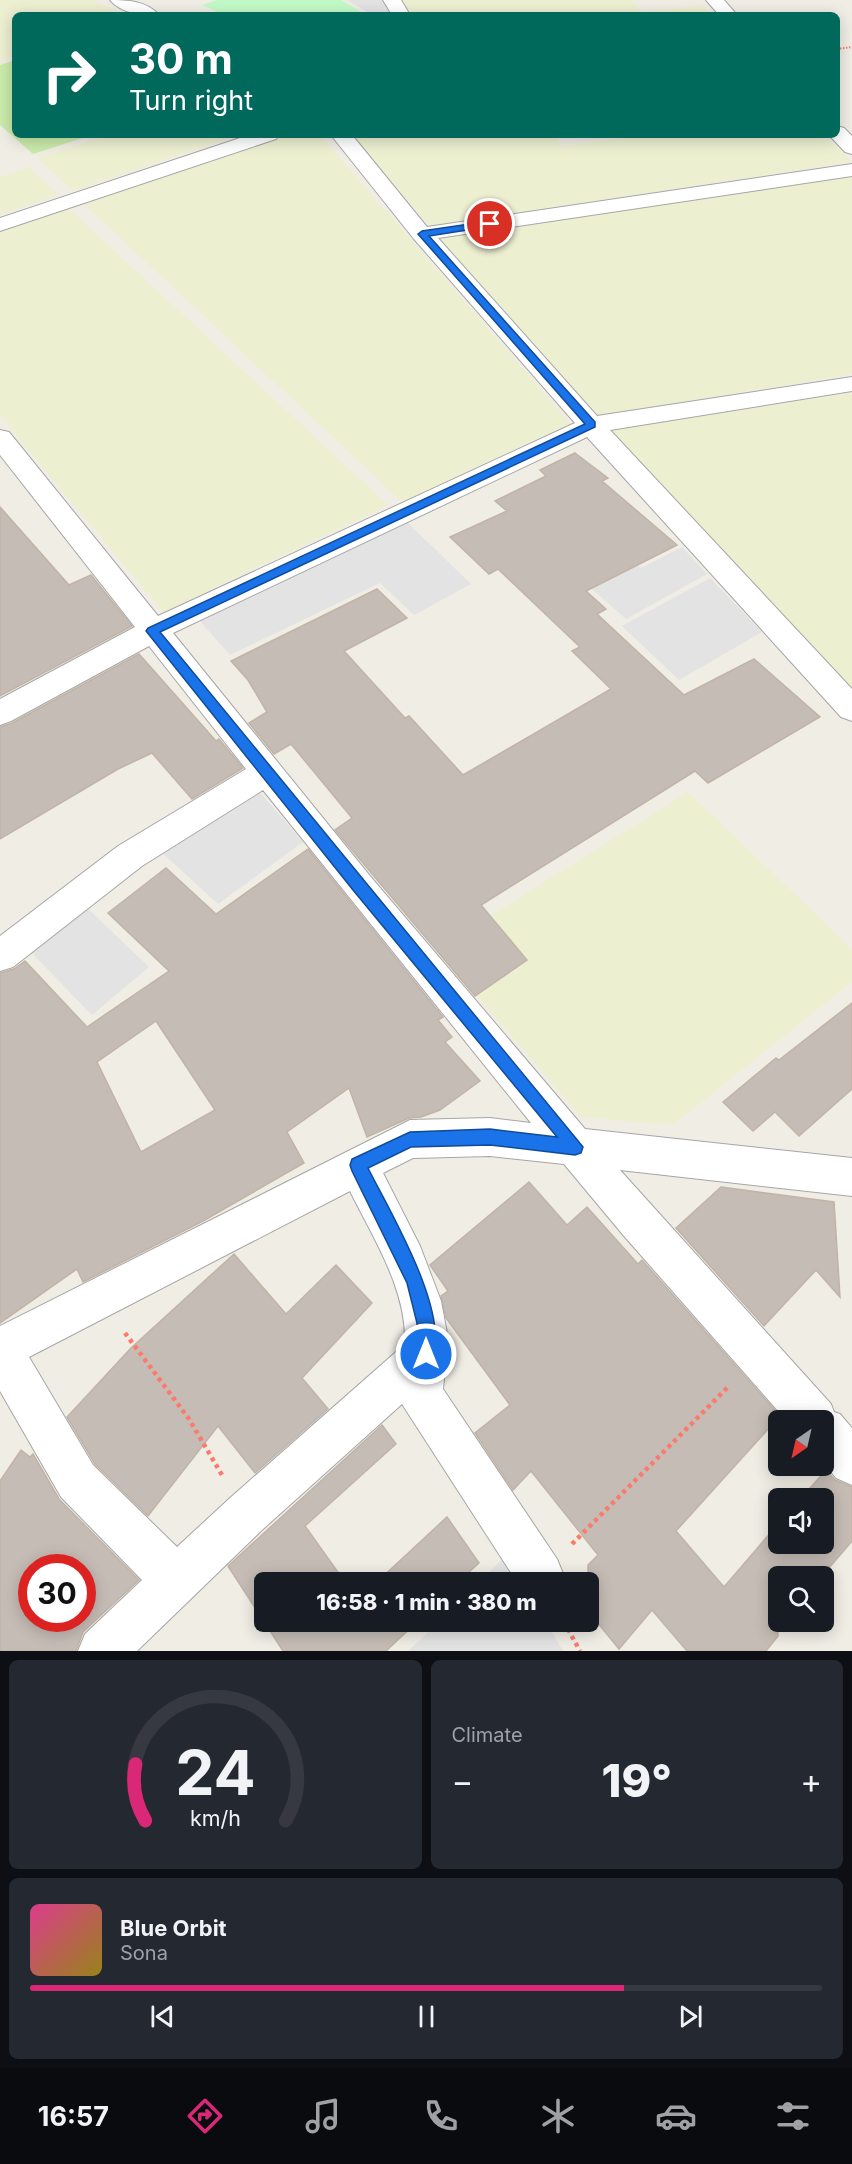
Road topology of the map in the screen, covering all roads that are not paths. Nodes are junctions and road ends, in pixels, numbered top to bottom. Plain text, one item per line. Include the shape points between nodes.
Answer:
1 (119, 0) edge
2 (715, 0) edge
3 (144, 12) edge
4 (725, 12) edge
5 (840, 135) edge
6 (259, 138) edge
7 (343, 138) edge
8 (852, 148) edge
9 (852, 170) edge
10 (0, 225) edge
11 (422, 234) junction
12 (852, 384) edge
13 (591, 425) junction
14 (0, 438) edge
15 (152, 631) junction
16 (852, 709) edge
17 (0, 712) edge
18 (266, 772) junction
19 (0, 956) edge
20 (575, 1147) junction
21 (358, 1165) junction
22 (852, 1177) edge
23 (0, 1349) edge
24 (426, 1354) junction
25 (806, 1410) edge
26 (834, 1441) edge
27 (852, 1462) edge
28 (537, 1572) edge
29 (177, 1581) junction
30 (102, 1651) edge

1 - 3 street
2 - 4 street
5 - 8 street
6 - 10 street
7 - 11 street
9 - 11 street
11 - 13 street
12 - 13 street
13 - 15 street
13 - 16 street
14 - 15 street
15 - 17 street
15 - 18 street
18 - 19 street via 130,856
18 - 20 street
20 - 21 street via 490,1137 410,1139
20 - 22 street
20 - 25 street
21 - 23 street
21 - 24 street via 415,1282 426,1323
23 - 29 street via 77,1481
24 - 28 street via 420,1394
24 - 29 street via 246,1514
26 - 27 street
29 - 30 street

